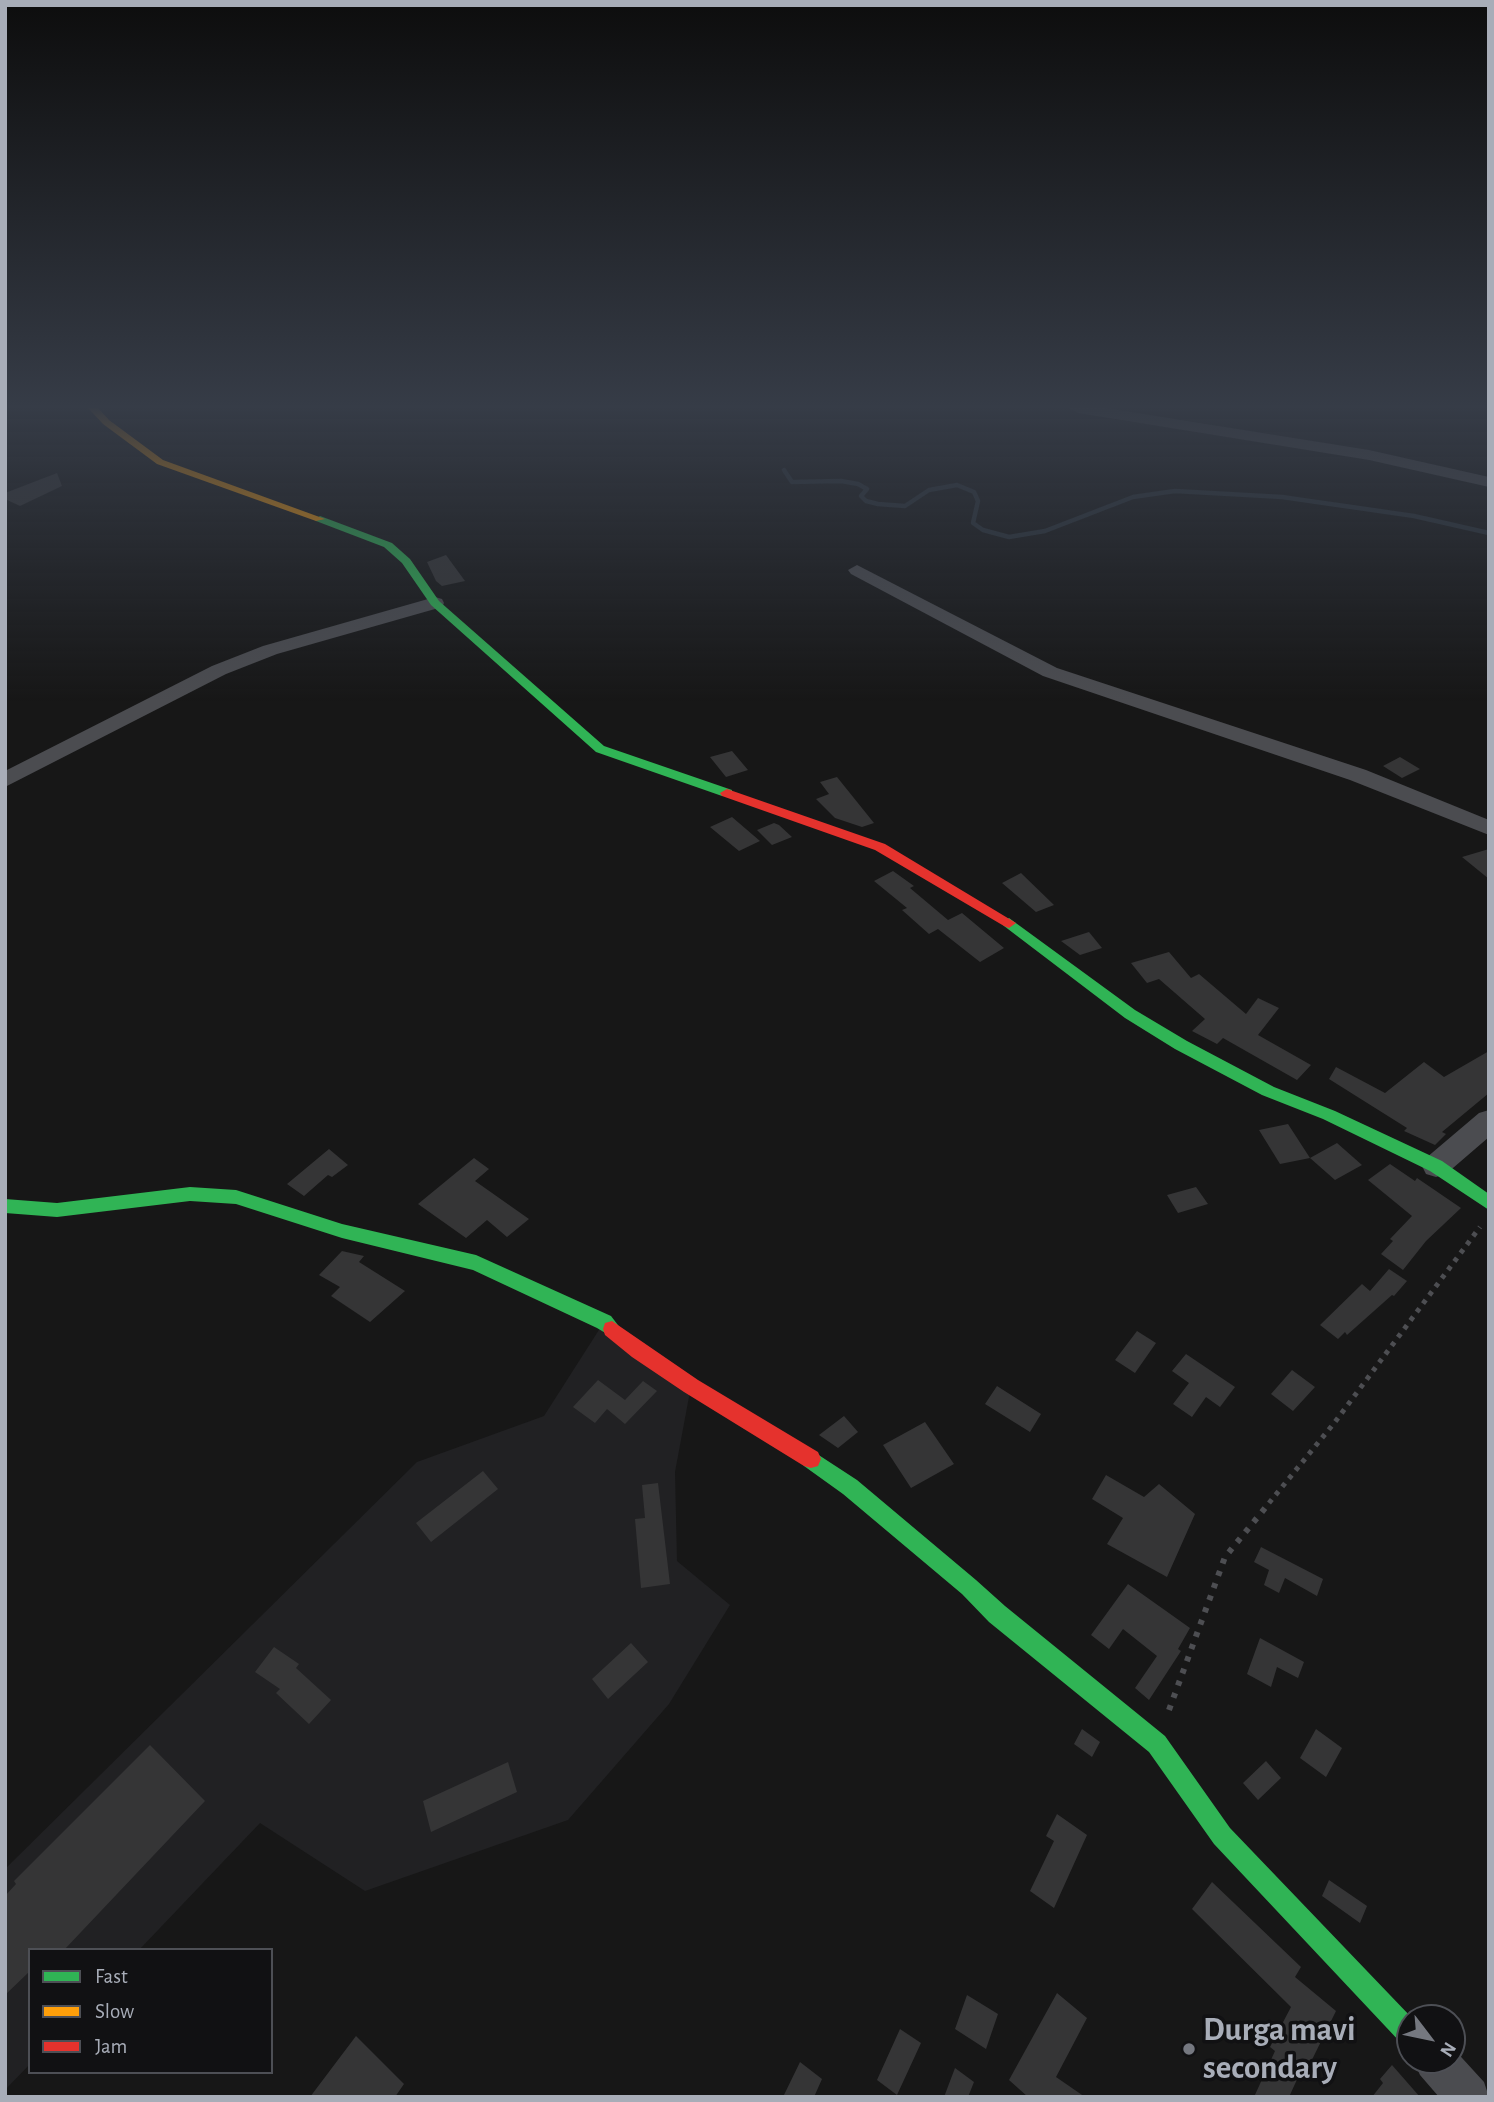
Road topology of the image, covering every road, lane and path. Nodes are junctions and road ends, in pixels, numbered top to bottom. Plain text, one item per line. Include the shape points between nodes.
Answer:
1 (286, 506) edge
2 (858, 570) dead end
3 (435, 603) junction
4 (5, 780) edge
5 (1489, 828) edge
6 (1489, 1121) edge
7 (1436, 1166) junction
8 (1489, 1203) edge
9 (5, 1206) edge
10 (1489, 1215) edge
11 (1157, 1744) junction
12 (1396, 2019) edge
13 (1448, 2074) edge
14 (1469, 2097) edge

1 - 3 street via 387,545 406,561
2 - 5 street via 1050,672 1358,775
3 - 4 street via 271,650 219,670
3 - 7 street via 600,749 880,847 1006,921 1130,1014 1181,1045 1268,1091
6 - 7 street
7 - 8 street
9 - 11 street via 57,1210 190,1194 236,1197 342,1231 476,1263 551,1296 604,1322 691,1386 790,1444 850,1487
10 - 11 path via 1335,1422 1225,1557
11 - 12 street via 1222,1836
13 - 14 street

